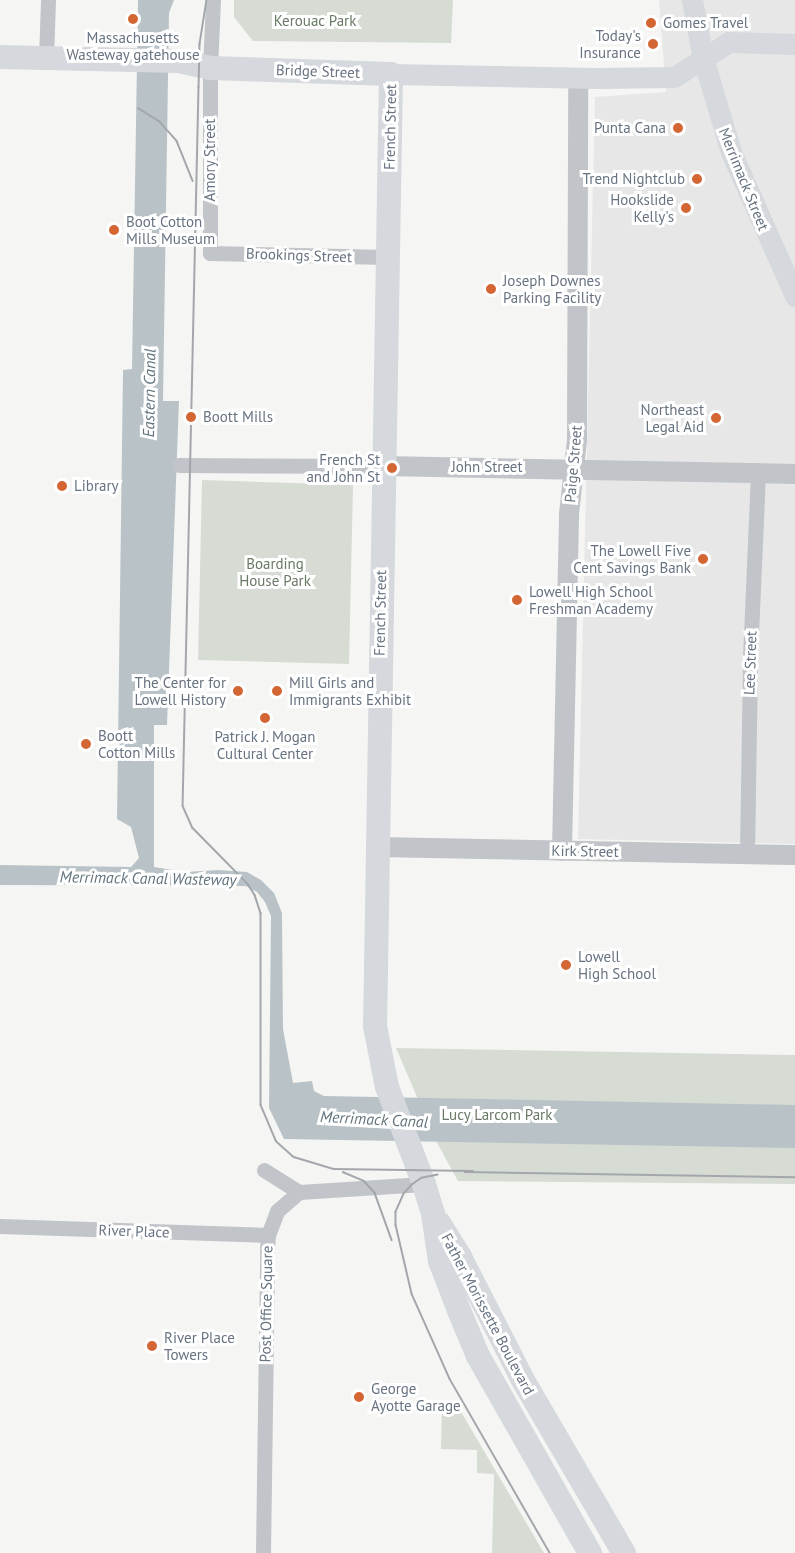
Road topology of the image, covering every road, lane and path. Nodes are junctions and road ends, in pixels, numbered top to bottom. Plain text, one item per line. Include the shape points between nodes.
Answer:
1 (48, 0) edge
2 (213, 0) edge
3 (692, 0) edge
4 (795, 44) edge
5 (0, 57) edge
6 (46, 58) junction
7 (703, 58) junction
8 (210, 68) junction
9 (391, 74) junction
10 (578, 78) junction
11 (210, 253) joint
12 (387, 257) junction
13 (789, 269) edge
14 (795, 296) edge
15 (178, 465) dead end
16 (384, 466) junction
17 (573, 468) junction
18 (758, 472) junction
19 (795, 474) edge
20 (376, 848) junction
21 (562, 851) junction
22 (747, 854) junction
23 (795, 855) edge
24 (264, 1170) dead end
25 (424, 1184) junction
26 (298, 1192) junction
27 (433, 1214) junction
28 (0, 1226) edge
29 (268, 1235) junction
30 (263, 1553) edge
31 (590, 1553) edge
32 (624, 1553) edge

1 - 6 street
2 - 8 street, Amory Street
3 - 7 main road, Merrimack Street
4 - 7 main road, Bridge Street via 729,42
5 - 6 main road, Bridge Street
6 - 8 main road, Bridge Street via 178,61
7 - 10 main road, Bridge Street via 674,77
7 - 13 main road, Merrimack Street via 731,152
8 - 9 main road, Bridge Street
8 - 11 street, Amory Street
9 - 10 main road, Bridge Street
9 - 12 main road, French Street
10 - 17 street, Paige Street via 577,428
11 - 12 street, Brookings Street
12 - 16 main road, French Street
13 - 14 main road, Merrimack Street
15 - 16 street, John Street
16 - 17 street, John Street
16 - 20 main road, French Street
17 - 18 street, John Street
17 - 21 street, Paige Street
18 - 19 street, John Street
18 - 22 street, Lee Street
20 - 21 street, Kirk Street
20 - 25 main road, French Street via 375,1026 387,1087
21 - 22 street, Kirk Street
22 - 23 street, Kirk Street
24 - 26 street
25 - 26 street
25 - 27 main road, French Street
26 - 29 street, Post Office Square via 277,1211
27 - 31 main road, Father Morissette Boulevard via 440,1261 478,1356
27 - 32 main road, Father Morissette Boulevard via 460,1257 524,1382
28 - 29 street, River Place
29 - 30 street, Post Office Square

